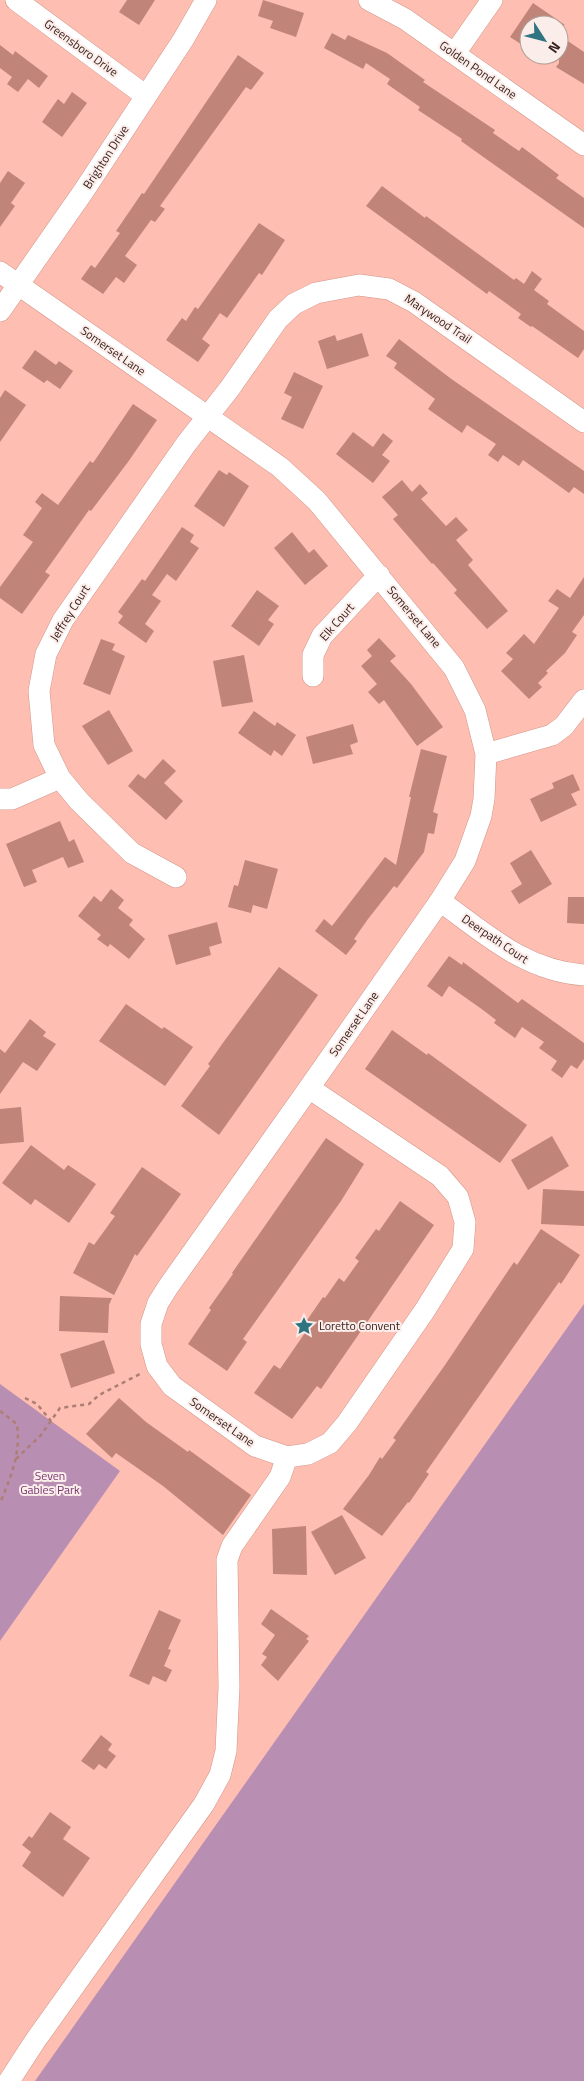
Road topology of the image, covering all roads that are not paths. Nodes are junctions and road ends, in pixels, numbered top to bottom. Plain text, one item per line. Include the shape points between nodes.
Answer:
1 (16, 0) edge
2 (206, 0) edge
3 (370, 0) edge
4 (492, 0) edge
5 (455, 53) junction
6 (146, 96) junction
7 (584, 145) edge
8 (0, 272) edge
9 (18, 285) junction
10 (0, 311) edge
11 (207, 416) junction
12 (584, 422) edge
13 (379, 575) junction
14 (313, 676) dead end
15 (584, 700) edge
16 (486, 754) junction
17 (60, 778) junction
18 (0, 799) edge
19 (176, 877) dead end
20 (440, 901) junction
21 (584, 975) edge
22 (309, 1088) junction
23 (287, 1457) junction
24 (9, 2081) edge

1 - 6 street, Greensboro Drive
2 - 6 street, Brighton Drive
3 - 5 street, Golden Pond Lane via 406,19
4 - 5 street
5 - 7 street, Golden Pond Lane
6 - 9 street, Brighton Drive
8 - 9 street, Somerset Lane
9 - 10 street, Brighton Drive
9 - 11 street, Somerset Lane
11 - 12 street, Marywood Trail via 278,320 294,304 316,293 359,285 389,289 414,302
11 - 13 street, Somerset Lane via 299,484
11 - 17 street, Jeffrey Court via 63,620 46,654 39,691 44,746
13 - 14 street, Elk Court via 322,636 312,655
13 - 16 street, Somerset Lane via 458,674 475,710
15 - 16 street via 564,726 552,735
16 - 20 street, Somerset Lane via 484,799 473,842
17 - 18 street via 12,799
17 - 19 street, Jeffrey Court via 132,853
20 - 21 street, Deerpath Court via 523,960 549,970
20 - 22 street, Somerset Lane
22 - 23 street, Somerset Lane via 158,1303 151,1324 151,1344 157,1366 172,1386 255,1446
22 - 23 street, Somerset Lane via 440,1176 458,1197 465,1222 463,1249 347,1423 330,1443 308,1454
23 - 24 street via 280,1477 232,1546 226,1560 229,1687 226,1752 220,1775 204,1804

